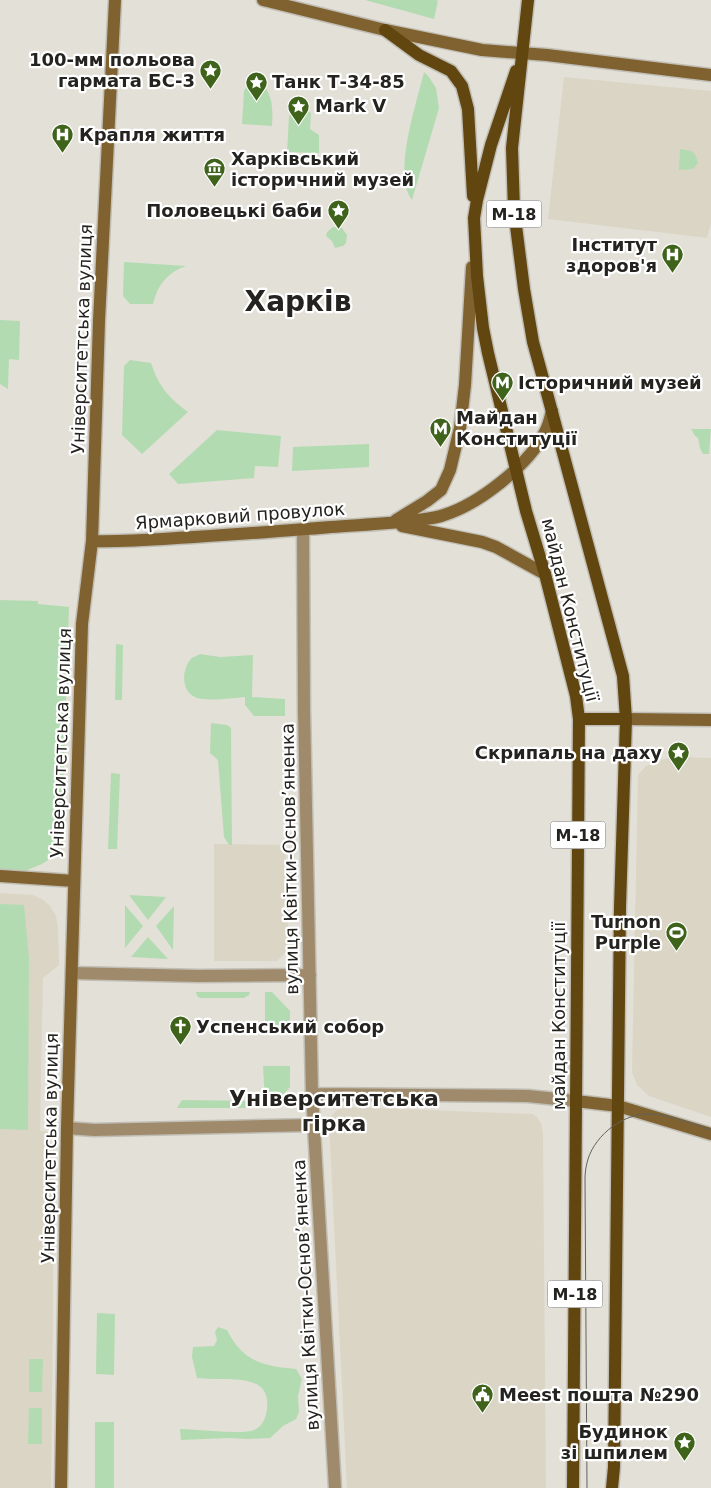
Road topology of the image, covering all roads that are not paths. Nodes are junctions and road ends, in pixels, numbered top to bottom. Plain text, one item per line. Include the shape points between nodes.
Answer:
1 (115, 0) edge
2 (263, 0) edge
3 (528, 0) edge
4 (385, 30) junction
5 (522, 54) junction
6 (711, 75) edge
7 (474, 218) junction
8 (552, 410) junction
9 (516, 469) junction
10 (390, 523) junction
11 (302, 530) junction
12 (92, 540) junction
13 (545, 574) junction
14 (579, 719) junction
15 (626, 719) junction
16 (711, 720) edge
17 (0, 876) edge
18 (74, 881) junction
19 (72, 974) junction
20 (310, 975) junction
21 (312, 1094) junction
22 (576, 1101) junction
23 (618, 1106) junction
24 (314, 1125) junction
25 (67, 1128) junction
26 (711, 1134) edge
27 (61, 1488) edge
28 (335, 1488) edge
29 (573, 1488) edge
30 (612, 1488) edge

1 - 12 street, Університетська вулиця
2 - 4 street
3 - 5 main road, М-18
4 - 5 street via 482,50
4 - 7 main road via 419,55 451,71 462,86 468,108
5 - 6 street
5 - 7 main road, майдан Конституції / М-18 via 484,170
5 - 8 main road, майдан Конституції / М-18 via 512,148 514,210 524,290
7 - 9 main road, майдан Конституції / М-18 via 483,328
7 - 10 street via 465,385 460,428 450,470 441,490
8 - 9 street via 544,434
8 - 15 main road, майдан Конституції / М-18 via 618,653
9 - 10 street via 456,510 429,518
9 - 13 main road, майдан Конституції / М-18
10 - 11 street, Ярмарковий провулок
10 - 13 street via 482,542
11 - 12 street, Ярмарковий провулок via 125,542
11 - 20 street, вулиця Квітки-Основ’яненка
12 - 18 street, Університетська вулиця via 82,624
13 - 14 main road, майдан Конституції / М-18
14 - 15 main road
14 - 22 main road, майдан Конституції / М-18
15 - 16 street
15 - 23 main road, майдан Конституції / М-18
17 - 18 street
18 - 19 street, Університетська вулиця
19 - 20 street
19 - 25 street, Університетська вулиця
20 - 21 street, вулиця Квітки-Основ’яненка
21 - 22 street via 528,1096
21 - 24 street, вулиця Квітки-Основ’яненка
22 - 23 street
22 - 29 main road, майдан Конституції / М-18
23 - 26 street
23 - 30 main road, майдан Конституції / М-18
24 - 25 street
24 - 28 street, вулиця Квітки-Основ’яненка
25 - 27 street, Університетська вулиця

